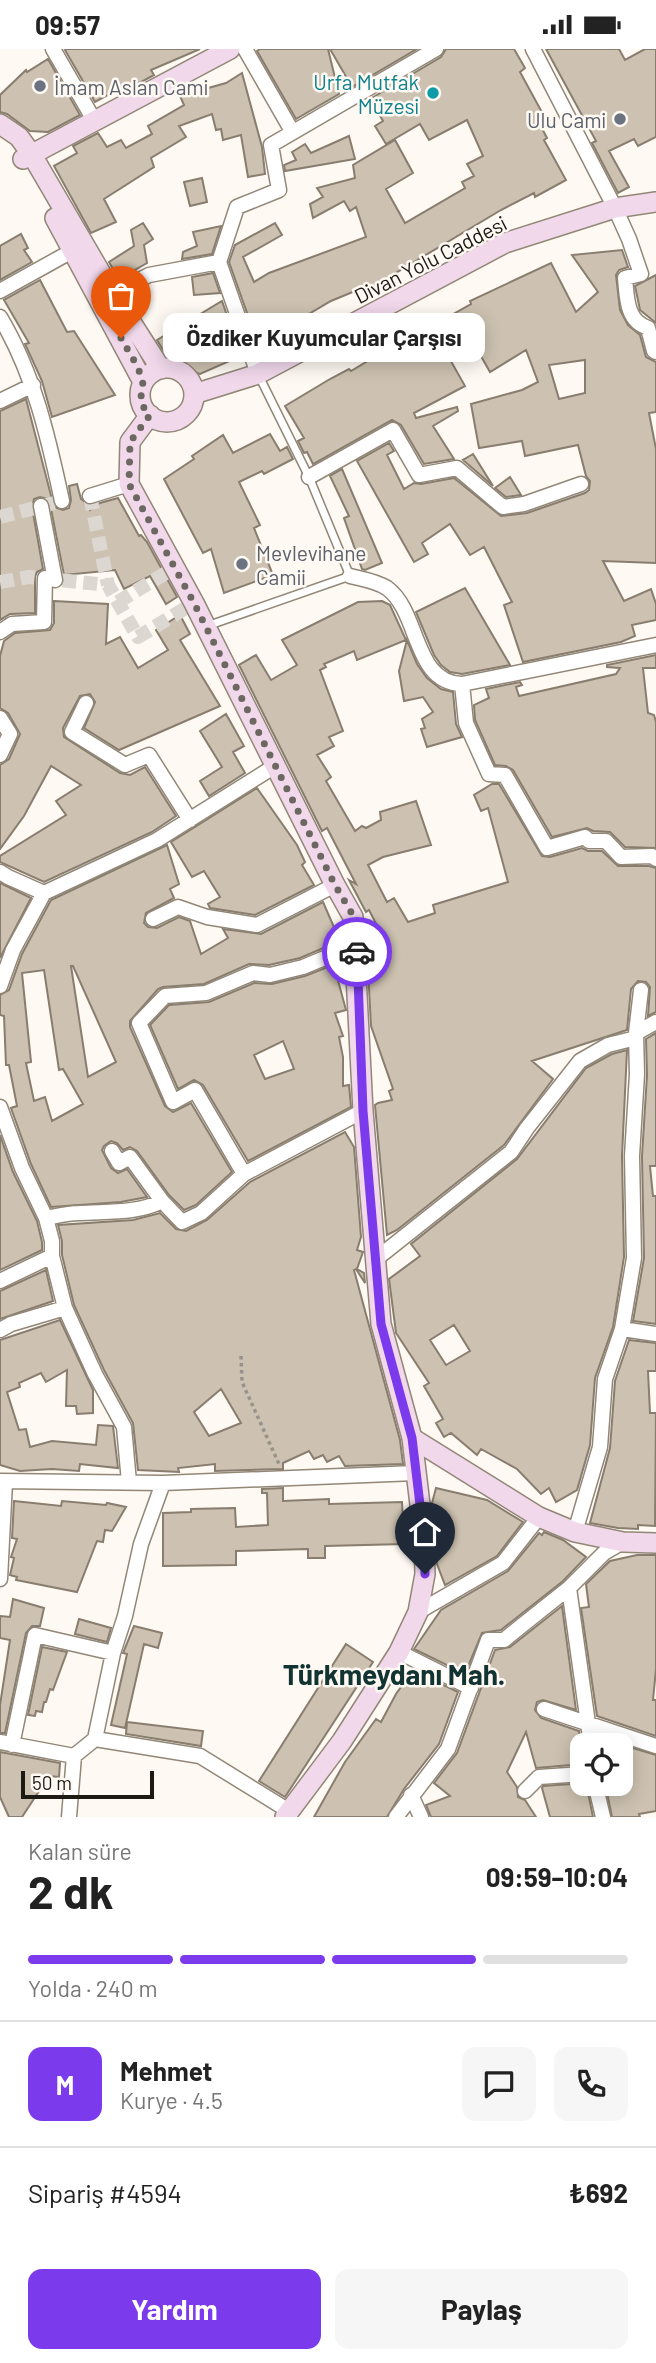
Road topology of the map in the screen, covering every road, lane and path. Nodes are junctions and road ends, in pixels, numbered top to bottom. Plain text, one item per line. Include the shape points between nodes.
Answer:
1 (53, 49) edge
2 (230, 49) edge
3 (244, 49) edge
4 (436, 49) edge
5 (533, 49) edge
6 (94, 120) junction
7 (0, 124) edge
8 (292, 131) junction
9 (0, 138) edge
10 (28, 157) junction
11 (656, 202) edge
12 (615, 208) junction
13 (72, 251) junction
14 (219, 262) junction
15 (0, 291) edge
16 (106, 296) junction
17 (0, 317) edge
18 (656, 352) edge
19 (161, 369) junction
20 (258, 374) junction
21 (143, 382) junction
22 (33, 385) junction
23 (194, 394) junction
24 (0, 401) edge
25 (150, 415) junction
26 (309, 477) junction
27 (129, 484) junction
28 (581, 484) dead end
29 (90, 496) dead end
30 (62, 501) dead end
31 (41, 506) dead end
32 (350, 576) junction
33 (205, 627) junction
34 (0, 632) edge
35 (656, 645) edge
36 (462, 684) junction
37 (86, 703) dead end
38 (0, 718) edge
39 (0, 755) edge
40 (275, 766) junction
41 (190, 820) junction
42 (656, 859) edge
43 (0, 871) edge
44 (335, 885) junction
45 (44, 893) junction
46 (153, 919) dead end
47 (356, 945) junction
48 (0, 986) edge
49 (641, 991) dead end
50 (656, 1023) edge
51 (636, 1035) junction
52 (363, 1111) junction
53 (1, 1114) edge
54 (112, 1151) dead end
55 (244, 1174) junction
56 (162, 1201) junction
57 (46, 1218) junction
58 (52, 1256) junction
59 (376, 1259) junction
60 (0, 1281) edge
61 (65, 1308) junction
62 (0, 1329) edge
63 (622, 1329) junction
64 (656, 1334) edge
65 (241, 1356) dead end
66 (412, 1438) junction
67 (416, 1473) junction
68 (286, 1478) junction
69 (3, 1481) edge
70 (129, 1482) junction
71 (163, 1483) junction
72 (539, 1517) junction
73 (575, 1532) junction
74 (623, 1542) junction
75 (656, 1543) edge
76 (0, 1579) edge
77 (569, 1588) junction
78 (418, 1612) junction
79 (399, 1652) junction
80 (113, 1653) junction
81 (471, 1688) junction
82 (544, 1709) dead end
83 (589, 1725) junction
84 (590, 1733) edge
85 (95, 1739) junction
86 (6, 1744) edge
87 (656, 1746) edge
88 (74, 1756) junction
89 (570, 1775) edge
90 (525, 1791) dead end
91 (411, 1795) junction
92 (598, 1796) edge
93 (287, 1814) edge
94 (69, 1817) edge
95 (396, 1817) edge
96 (422, 1817) edge
97 (603, 1817) edge

1 - 6 street
2 - 6 main road
3 - 8 street
4 - 8 street
5 - 12 street
6 - 10 main road
7 - 10 main road via 19,137
8 - 14 street via 271,145 279,190 237,208
9 - 10 main road
10 - 13 main road
10 - 16 main road
11 - 12 main road, Divan Yolu Caddesi
12 - 18 street via 641,274 625,278 628,308 639,325 648,328
12 - 20 main road, Divan Yolu Caddesi via 505,243
13 - 15 street
13 - 16 main road
14 - 16 street via 149,275
14 - 20 street
16 - 19 main road
16 - 21 main road
17 - 22 street
19 - 21 main road
19 - 23 main road via 184,374
20 - 23 main road, Divan Yolu Caddesi
20 - 26 lane
21 - 25 main road via 140,396
22 - 24 street
22 - 30 street
23 - 25 main road via 189,411 175,421
25 - 27 main road via 130,442
26 - 28 street via 393,430 419,475 457,468 503,507
26 - 32 lane
27 - 29 street
27 - 33 main road
31 - 34 street via 50,579 44,622 12,624
32 - 33 lane
32 - 36 street via 388,589 402,607 429,666 449,683
33 - 40 main road
35 - 36 street
36 - 42 street via 466,723 489,774 505,775 547,848 585,837 606,841 621,857
37 - 41 street via 72,732 125,765 149,755
38 - 39 street via 9,734
40 - 41 street
40 - 44 main road
41 - 45 street
43 - 45 street
44 - 46 street via 257,925 178,907
44 - 47 main road via 354,917
45 - 48 street via 13,950
47 - 52 main road
47 - 55 street via 303,967 270,975 253,973 206,993 165,996 139,1023 173,1102 195,1090
49 - 51 street
50 - 51 street
51 - 59 street via 580,1061 512,1152
51 - 63 street via 634,1258
52 - 55 street
52 - 59 main road
53 - 57 street
54 - 56 street via 119,1163 130,1157
55 - 56 street via 201,1213 182,1222
56 - 57 street via 116,1212
57 - 58 street
58 - 60 street
58 - 61 street
59 - 66 main road via 381,1324
61 - 62 street
61 - 70 street via 124,1427
63 - 64 street
63 - 73 street via 606,1379 600,1447
65 - 68 path via 242,1382
66 - 67 main road
66 - 72 main road
67 - 68 street
67 - 78 main road via 425,1574
68 - 71 street
69 - 70 street
69 - 76 street
70 - 71 street
71 - 80 street via 141,1544
72 - 73 main road
72 - 78 street via 503,1563
73 - 74 main road
74 - 75 main road
74 - 77 street via 604,1553
77 - 81 street via 504,1640 488,1640
77 - 83 street
78 - 79 main road
79 - 81 street
79 - 93 main road via 342,1741
80 - 85 street
80 - 86 street via 35,1635
81 - 91 street via 448,1749
82 - 83 street
83 - 84 street
83 - 87 street
85 - 88 street
85 - 93 street via 201,1756
86 - 88 street
88 - 94 street
89 - 90 street via 539,1777
91 - 95 street
91 - 96 street
92 - 97 street

